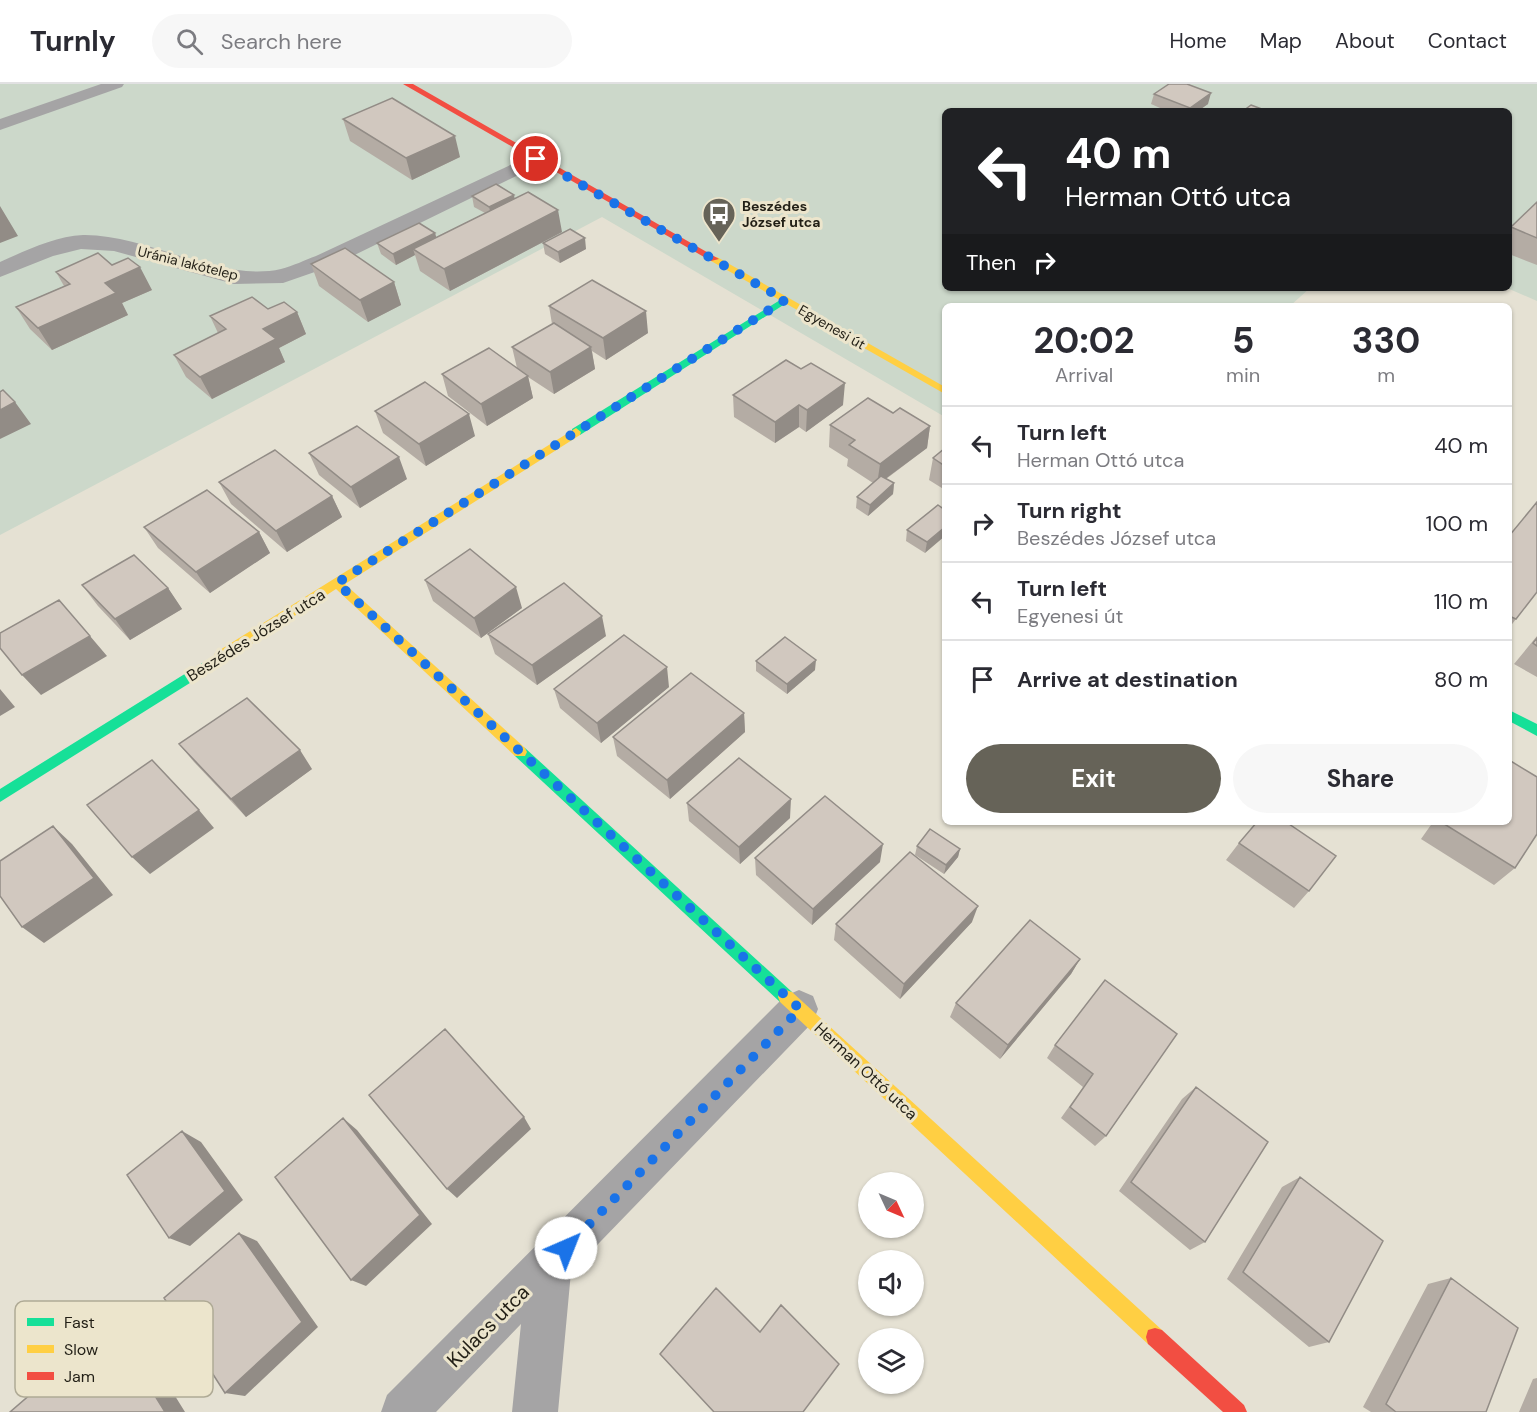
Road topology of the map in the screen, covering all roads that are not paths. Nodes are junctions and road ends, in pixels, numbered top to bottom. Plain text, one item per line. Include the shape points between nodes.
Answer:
1 (116, 84) edge
2 (407, 84) edge
3 (0, 126) edge
4 (536, 159) junction
5 (0, 270) edge
6 (785, 300) junction
7 (942, 389) edge
8 (337, 583) junction
9 (1512, 717) edge
10 (1537, 731) edge
11 (0, 796) edge
12 (800, 1009) junction
13 (550, 1264) junction
14 (404, 1412) edge
15 (535, 1412) edge
16 (1237, 1412) edge

1 - 3 lane
2 - 4 street, Egyenesi út
4 - 5 street, Uránia lakótelep via 324,261 283,276 234,277 115,244 81,242 45,251
4 - 6 street, Egyenesi út
6 - 7 street, Egyenesi út
6 - 8 street, Beszédes József utca
8 - 11 street, Beszédes József utca
8 - 12 street, Herman Ottó utca
9 - 10 street
12 - 13 street, Kulacs utca
12 - 16 street, Herman Ottó utca
13 - 14 street, Kulacs utca
13 - 15 street

